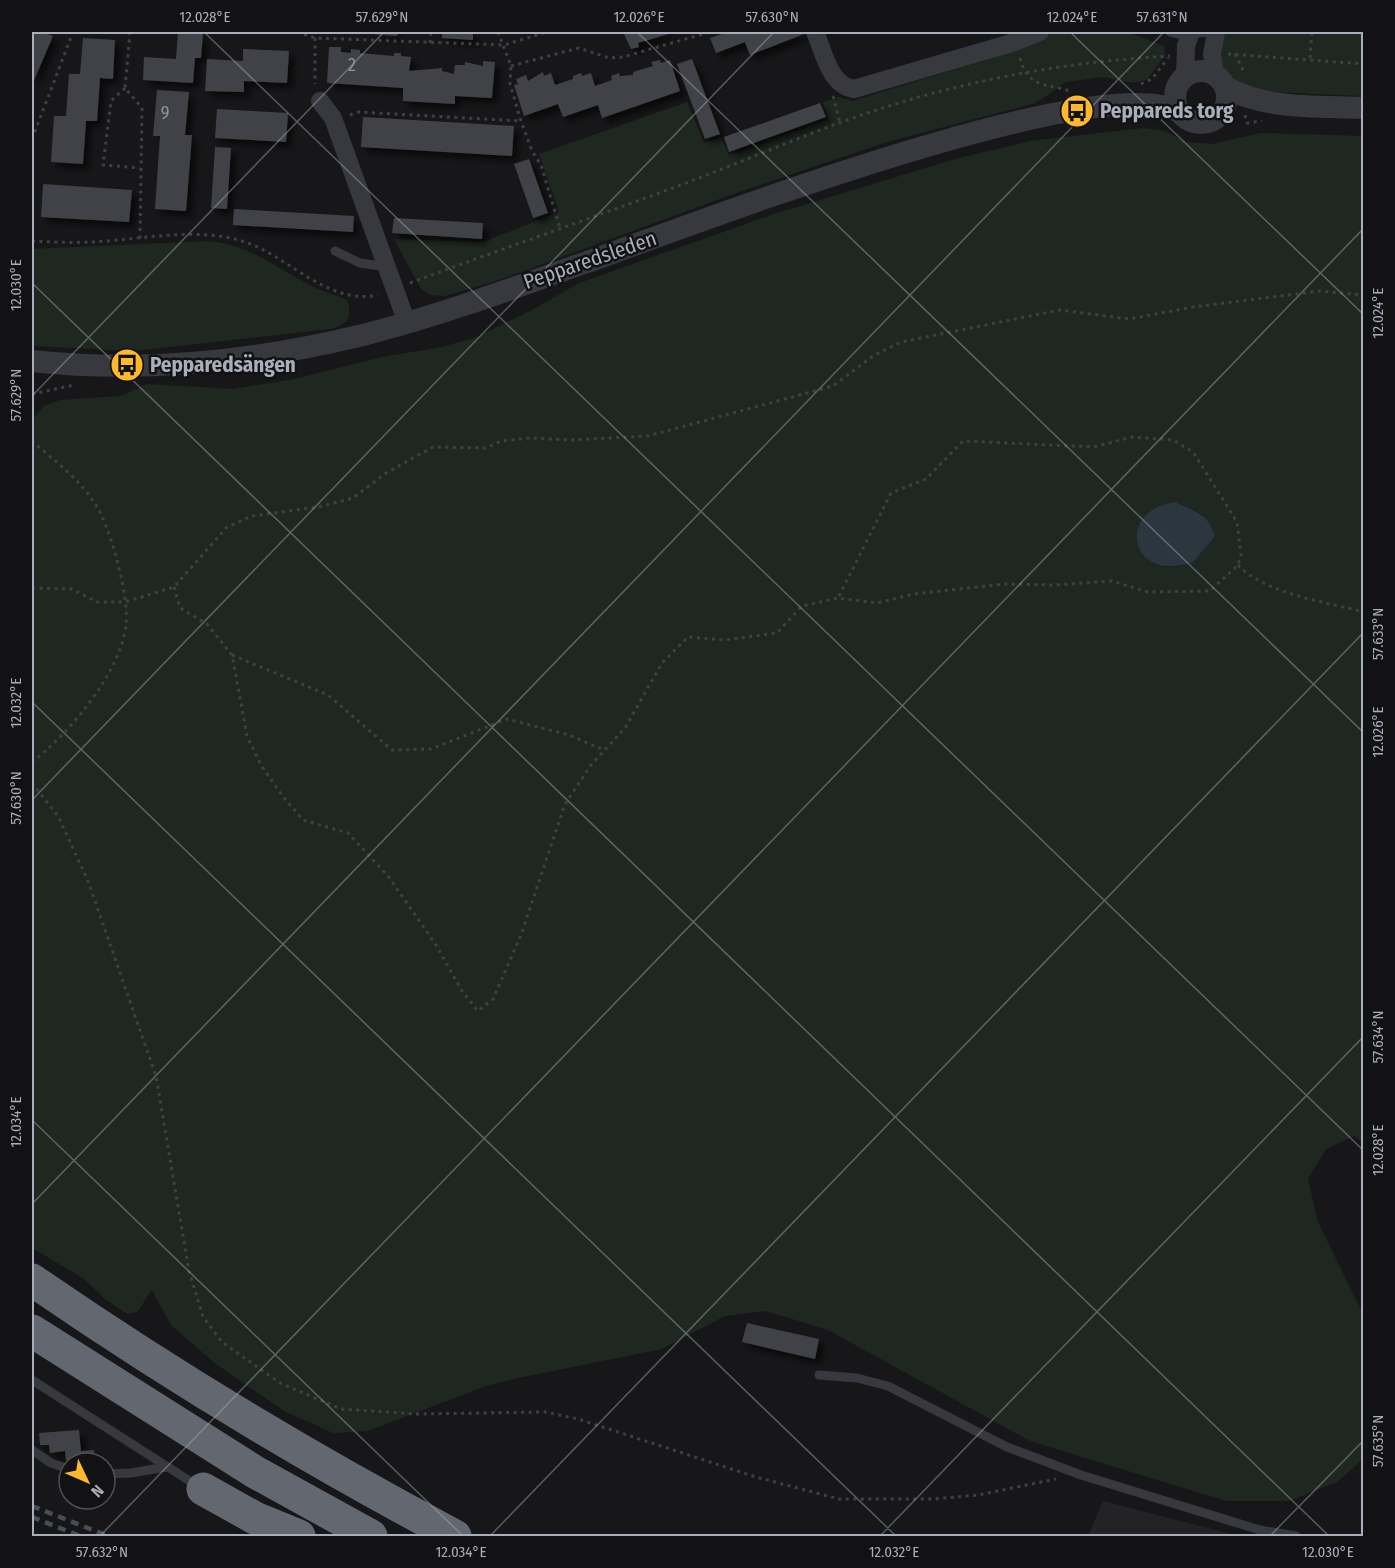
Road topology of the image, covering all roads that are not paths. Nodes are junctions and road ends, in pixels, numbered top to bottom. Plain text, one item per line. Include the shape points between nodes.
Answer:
1 (815, 32) edge
2 (1040, 32) edge
3 (1170, 32) edge
4 (1216, 32) edge
5 (1191, 33) edge
6 (1179, 68) junction
7 (1217, 72) junction
8 (1137, 94) junction
9 (320, 101) road end
10 (1267, 104) junction
11 (1364, 108) edge
12 (1179, 112) junction
13 (1214, 120) junction
14 (335, 251) dead end
15 (387, 267) junction
16 (407, 323) junction
17 (32, 361) edge
18 (32, 1280) edge
19 (32, 1331) edge
20 (819, 1375) dead end
21 (32, 1380) edge
22 (32, 1450) edge
23 (57, 1465) edge
24 (166, 1467) junction
25 (117, 1474) edge
26 (203, 1489) joint
27 (299, 1536) edge
28 (372, 1536) edge
29 (455, 1536) edge
30 (1296, 1536) edge

1 - 2 street via 839,84 854,89
3 - 5 lane
4 - 5 lane
4 - 7 street
5 - 6 street
6 - 7 street
6 - 8 street, Pepparedsleden
6 - 12 street via 1174,97
7 - 10 street via 1240,95
7 - 13 street via 1227,100
8 - 12 street, Pepparedsleden
8 - 16 street, Pepparedsleden via 944,140
9 - 15 street via 333,118
10 - 11 street
10 - 13 street
12 - 13 street via 1192,122
14 - 15 lane via 360,263
15 - 16 street
16 - 17 street, Pepparedsleden via 320,345 230,359 127,365
18 - 29 highway via 275,1436
19 - 28 highway via 255,1472
20 - 30 lane via 857,1378 888,1386 1007,1447 1081,1475 1260,1530
21 - 24 lane
22 - 23 lane
24 - 25 lane
24 - 26 lane
26 - 27 highway via 255,1518

